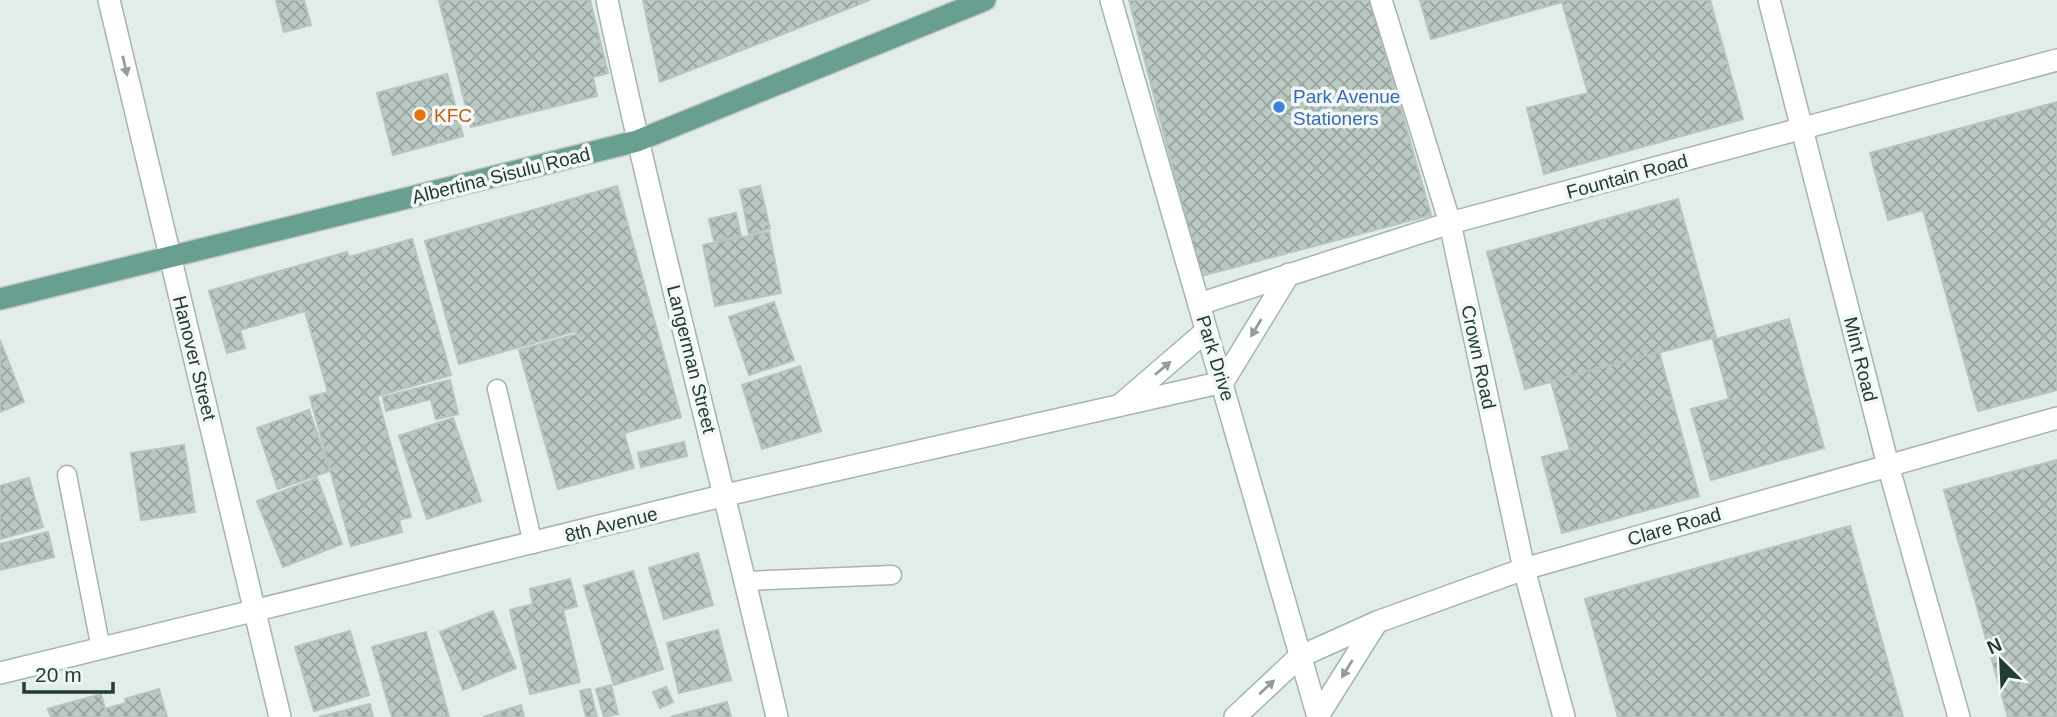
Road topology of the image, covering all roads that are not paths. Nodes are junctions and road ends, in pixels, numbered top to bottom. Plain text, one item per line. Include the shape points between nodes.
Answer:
1 (109, 0) edge
2 (607, 0) edge
3 (985, 0) edge
4 (1111, 0) edge
5 (1381, 0) edge
6 (1769, 0) edge
7 (2057, 60) edge
8 (1803, 130) junction
9 (637, 141) junction
10 (1450, 223) junction
11 (170, 258) junction
12 (1289, 274) junction
13 (0, 299) edge
14 (1199, 303) junction
15 (1206, 331) junction
16 (1223, 382) junction
17 (497, 389) dead end
18 (1120, 405) junction
19 (2057, 418) edge
20 (1888, 465) junction
21 (67, 475) dead end
22 (726, 495) junction
23 (533, 544) junction
24 (1524, 569) junction
25 (892, 575) dead end
26 (746, 582) junction
27 (256, 612) junction
28 (1377, 621) junction
29 (102, 649) junction
30 (1299, 657) junction
31 (0, 673) edge
32 (280, 717) edge
33 (777, 717) edge
34 (1235, 717) edge
35 (1317, 717) edge
36 (1564, 717) edge
37 (1959, 717) edge

1 -> 11 street, Hanover Street
2 - 9 street, Langerman Street
3 - 9 main road, Albertina Sisulu Road
4 - 14 street, Park Drive
5 - 10 street, Crown Road
6 - 8 street, Mint Road
7 - 8 street, Fountain Road
8 - 10 street, Fountain Road
8 - 20 street, Mint Road
9 - 11 main road, Albertina Sisulu Road
9 - 22 street, Langerman Street
10 - 12 street, Fountain Road
10 - 24 street, Crown Road
11 - 13 main road, Albertina Sisulu Road
11 - 27 street, Hanover Street
12 - 14 street, Fountain Road
12 -> 16 street
14 - 15 street, Park Drive
15 - 16 street, Park Drive
18 -> 15 street
16 - 18 street, 8th Avenue
16 - 30 street, Park Drive
17 - 23 lane
18 - 22 street, 8th Avenue
19 - 20 street, Clare Road
20 - 24 street, Clare Road
20 - 37 street, Mint Road
21 - 29 lane
22 - 23 street, 8th Avenue
22 - 26 street, Langerman Street
23 - 27 street, 8th Avenue
24 - 28 street, Clare Road
24 - 36 street, Crown Road
25 - 26 lane
26 - 33 street, Langerman Street
27 - 29 street, 8th Avenue
27 - 32 street, Hanover Street
28 - 30 street, Clare Road
28 -> 35 street
29 - 31 street, 8th Avenue
34 -> 30 street, Clare Road
30 - 35 street, Park Drive

